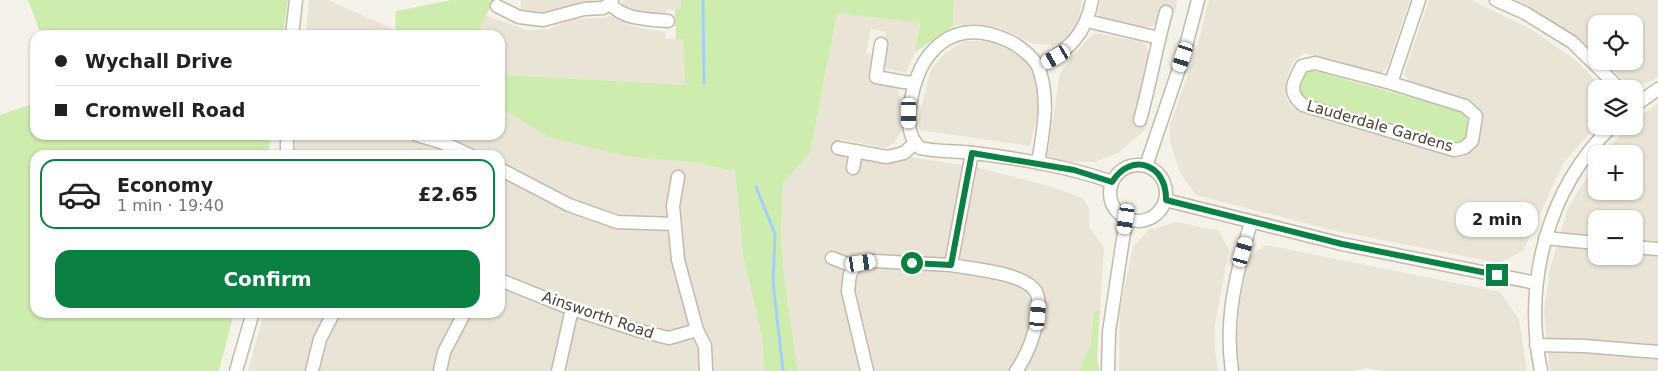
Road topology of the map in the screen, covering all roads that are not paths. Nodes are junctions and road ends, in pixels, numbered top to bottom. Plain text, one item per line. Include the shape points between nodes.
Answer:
1 (296, 0) edge
2 (1092, 0) edge
3 (1198, 0) edge
4 (1419, 0) edge
5 (1496, 0) edge
6 (611, 2) edge
7 (504, 5) edge
8 (1166, 12) dead end
9 (1087, 20) junction
10 (668, 21) dead end
11 (293, 30) edge
12 (1159, 38) junction
13 (881, 44) dead end
14 (1039, 67) junction
15 (1611, 80) edge
16 (915, 83) junction
17 (1391, 84) junction
18 (1658, 89) edge
19 (1643, 98) edge
20 (1140, 120) dead end
21 (1604, 135) edge
22 (434, 140) edge
23 (914, 141) junction
24 (441, 142) junction
25 (838, 148) dead end
26 (439, 150) edge
27 (459, 150) edge
28 (856, 151) junction
29 (972, 153) junction
30 (1038, 163) junction
31 (1146, 166) junction
32 (853, 168) dead end
33 (505, 172) edge
34 (678, 177) dead end
35 (1112, 182) junction
36 (1166, 200) junction
37 (1126, 219) junction
38 (1251, 222) junction
39 (674, 224) junction
40 (1545, 238) junction
41 (1588, 242) edge
42 (1643, 248) edge
43 (1658, 249) edge
44 (832, 258) dead end
45 (951, 265) junction
46 (855, 267) junction
47 (505, 282) edge
48 (1536, 283) junction
49 (572, 309) junction
50 (251, 318) edge
51 (331, 318) edge
52 (462, 318) edge
53 (697, 330) junction
54 (1536, 345) junction
55 (1658, 352) edge
56 (318, 365) edge
57 (236, 371) edge
58 (440, 371) edge
59 (558, 371) edge
60 (706, 371) edge
61 (867, 371) edge
62 (1016, 371) edge
63 (1108, 371) edge
64 (1232, 371) edge
65 (1541, 371) edge

1 - 11 street
2 - 9 street
3 - 31 street via 1183,57
4 - 17 street
5 - 15 street via 1525,13 1572,42
6 - 7 street via 603,8 584,9 543,20 519,17
6 - 10 street via 615,10 627,16
8 - 12 street
9 - 12 street
9 - 14 street via 1081,34 1068,47
12 - 20 street
13 - 16 street via 876,77
14 - 16 street via 1016,44 987,32 962,32 950,36 934,50
14 - 30 street via 1046,115
16 - 23 street via 909,113 909,128
17 - 17 street, Lauderdale Gardens via 1315,64 1302,66 1292,91 1303,105 1454,150 1464,148 1472,141 1476,116 1465,106
18 - 19 street
21 - 40 street via 1569,182
22 - 24 street
23 - 28 street via 904,153 887,157
23 - 29 street via 920,148 929,150
24 - 26 street
24 - 27 street
25 - 28 street
28 - 32 street
29 - 30 street
29 - 45 street
30 - 35 street
31 - 35 street via 1130,166
31 - 36 street via 1163,179
33 - 39 street via 569,204 617,222
34 - 39 street via 673,206
35 - 37 street via 1112,203
36 - 37 street via 1161,209 1146,220
36 - 38 street
37 - 63 street via 1109,332
38 - 48 street
38 - 64 street via 1231,302
39 - 53 street via 678,260
40 - 41 street
40 - 48 street
42 - 43 street
44 - 46 street
45 - 46 street via 874,261
45 - 62 street via 1018,277 1032,286 1039,303 1035,329 1023,362
46 - 61 street via 850,274 848,291
47 - 49 street, Ainsworth Road
48 - 54 street
49 - 53 street, Ainsworth Road via 669,338
49 - 59 street
50 - 57 street
51 - 56 street via 320,339
52 - 58 street via 444,352
53 - 60 street via 705,346
54 - 55 street
54 - 65 street

